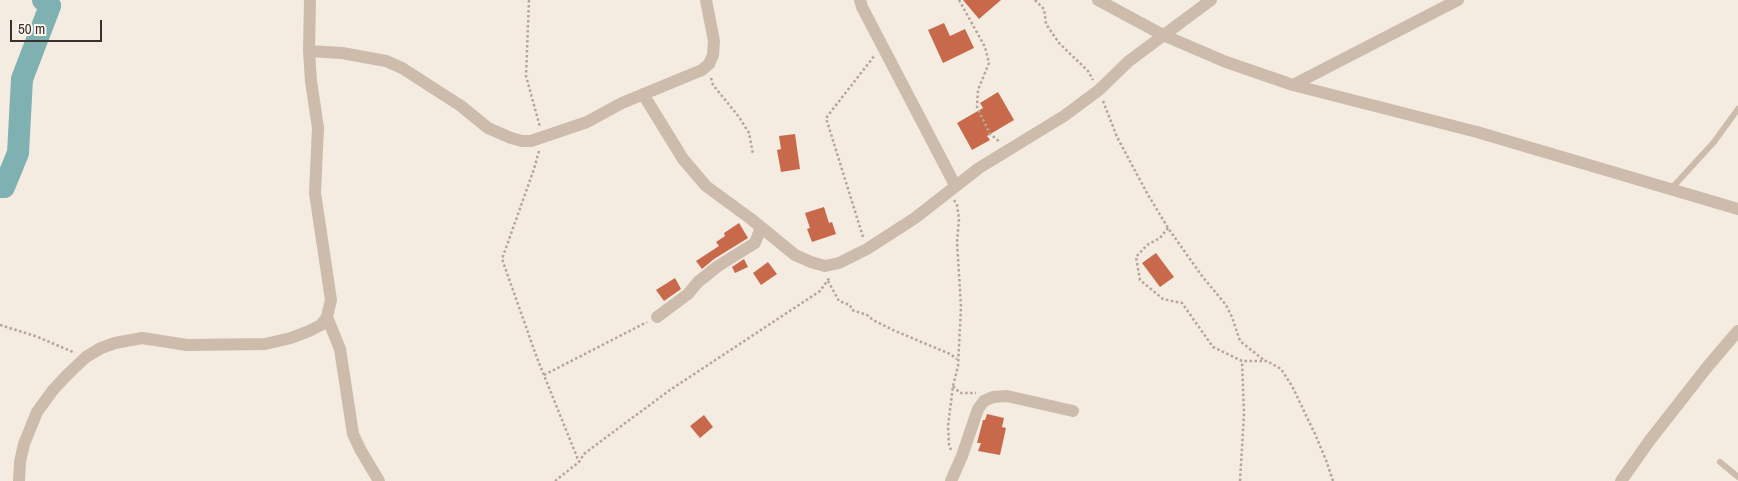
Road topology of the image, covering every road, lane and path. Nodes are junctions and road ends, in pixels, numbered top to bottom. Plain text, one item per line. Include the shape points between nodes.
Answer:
1 (310, 0) edge
2 (529, 0) edge
3 (706, 0) edge
4 (860, 0) edge
5 (959, 0) edge
6 (1035, 0) edge
7 (1098, 0) edge
8 (1211, 0) edge
9 (1458, 0) edge
10 (1163, 35) junction
11 (882, 46) junction
12 (309, 51) junction
13 (709, 64) junction
14 (1294, 85) junction
15 (1098, 90) junction
16 (643, 94) junction
17 (1738, 109) edge
18 (542, 137) junction
19 (1009, 150) junction
20 (753, 154) dead end
21 (952, 188) junction
22 (1671, 189) junction
23 (1738, 209) edge
24 (761, 227) junction
25 (1168, 228) junction
26 (867, 249) junction
27 (839, 263) junction
28 (825, 266) junction
29 (828, 281) junction
30 (328, 317) junction
31 (657, 317) joint
32 (0, 326) edge
33 (1738, 331) edge
34 (86, 358) junction
35 (957, 359) junction
36 (1242, 361) junction
37 (1265, 361) junction
38 (544, 375) junction
39 (953, 386) junction
40 (993, 397) junction
41 (1073, 411) dead end
42 (953, 454) dead end
43 (579, 462) junction
44 (1720, 462) dead end
45 (1738, 477) edge
46 (19, 481) edge
47 (379, 481) edge
48 (555, 481) edge
49 (951, 481) edge
50 (1240, 481) edge
51 (1333, 481) edge
52 (1621, 481) edge

1 - 12 street
2 - 18 path via 526,76
3 - 13 street via 714,41
4 - 11 street
5 - 19 path via 985,47 989,63 978,90 977,107 990,134
6 - 15 path via 1044,9 1046,24 1059,43 1088,71
7 - 10 street
8 - 10 street
9 - 14 street
10 - 14 street via 1226,62
10 - 15 street
11 - 21 street
11 - 26 path via 826,118
12 - 18 street via 386,61 461,106 488,128 522,141
12 - 30 street via 318,128 315,199 332,300
13 - 16 street via 693,75
13 - 20 path via 713,85 739,117 748,133
14 - 22 street via 1476,132
15 - 19 street via 1064,116
15 - 25 path via 1117,137
16 - 18 street via 587,122
16 - 24 street via 697,177
17 - 22 lane via 1714,142
18 - 38 path via 502,259
19 - 21 street
21 - 26 street via 915,218
21 - 35 path via 959,219 961,307
22 - 23 street
24 - 28 street via 795,255
24 - 31 street via 755,243 718,266
25 - 36 path via 1136,256 1140,280 1163,299 1182,303 1213,347
25 - 37 path via 1226,305 1240,341
26 - 27 street
27 - 28 street
27 - 29 path
28 - 29 path
29 - 35 path via 840,301 850,305 852,310
29 - 43 path via 820,291 641,411 584,454
30 - 34 street via 309,331 265,344 187,344 142,338 101,348
30 - 47 street via 340,349 353,434
31 - 38 path
32 - 34 path via 38,337
33 - 52 street
34 - 46 street via 53,390 38,412 24,444
35 - 39 path
36 - 37 path
36 - 50 path via 1244,414
37 - 51 path via 1280,369 1292,386
38 - 43 path
39 - 40 path via 960,393 982,393
39 - 42 path via 948,426
40 - 41 street via 1007,396
40 - 49 street via 978,409
43 - 48 path
44 - 45 lane

